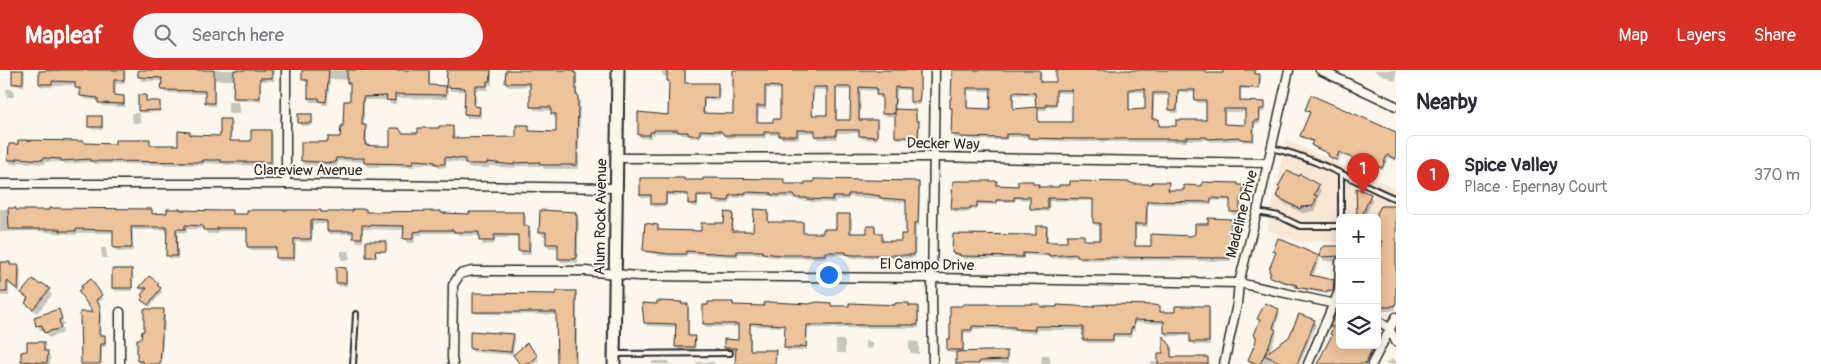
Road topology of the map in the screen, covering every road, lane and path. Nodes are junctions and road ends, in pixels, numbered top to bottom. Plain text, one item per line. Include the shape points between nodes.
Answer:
1 (286, 70) edge
2 (618, 70) edge
3 (934, 70) edge
4 (1289, 70) edge
5 (1320, 70) edge
6 (1396, 106) edge
7 (1272, 148) junction
8 (932, 157) junction
9 (617, 158) junction
10 (1268, 163) junction
11 (1341, 174) junction
12 (0, 184) edge
13 (286, 184) junction
14 (616, 188) junction
15 (1396, 199) edge
16 (1257, 212) junction
17 (1341, 214) edge
18 (1336, 226) edge
19 (616, 274) junction
20 (932, 278) junction
21 (1239, 283) junction
22 (1336, 304) edge
23 (1336, 306) edge
24 (120, 312) dead end
25 (356, 314) dead end
26 (1396, 317) edge
27 (1381, 322) edge
28 (1390, 328) junction
29 (1396, 342) edge
30 (730, 353) dead end
31 (614, 359) edge
32 (120, 364) edge
33 (354, 364) edge
34 (453, 364) edge
35 (933, 364) edge
36 (1224, 364) edge
37 (1308, 364) edge
38 (1372, 364) edge

1 - 13 street
2 - 9 main road, Alum Rock Avenue
3 - 8 street
4 - 7 street, Madeline Drive
5 - 6 street
7 - 10 street, Madeline Drive
7 - 11 lane
8 - 9 street, Decker Way
8 - 10 street, Decker Way
8 - 20 street
9 - 14 main road, Alum Rock Avenue
10 - 16 street, Madeline Drive
11 - 15 lane
11 - 17 lane
12 - 13 street, Clareview Avenue
13 - 14 street, Clareview Avenue
14 - 19 main road, Alum Rock Avenue
16 - 18 lane via 1279,216 1300,226
16 - 21 street, Madeline Drive
19 - 20 street, El Campo Drive
19 - 31 main road, Alum Rock Avenue
19 - 34 street, El Campo Drive via 585,271 472,271 460,274 452,291
20 - 21 street, El Campo Drive
20 - 35 street
21 - 22 street, El Campo Drive
21 - 36 street, Madeline Drive
23 - 37 street
24 - 32 street
25 - 33 lane
26 - 28 street
27 - 28 street
28 - 29 street
28 - 38 street
30 - 31 lane

